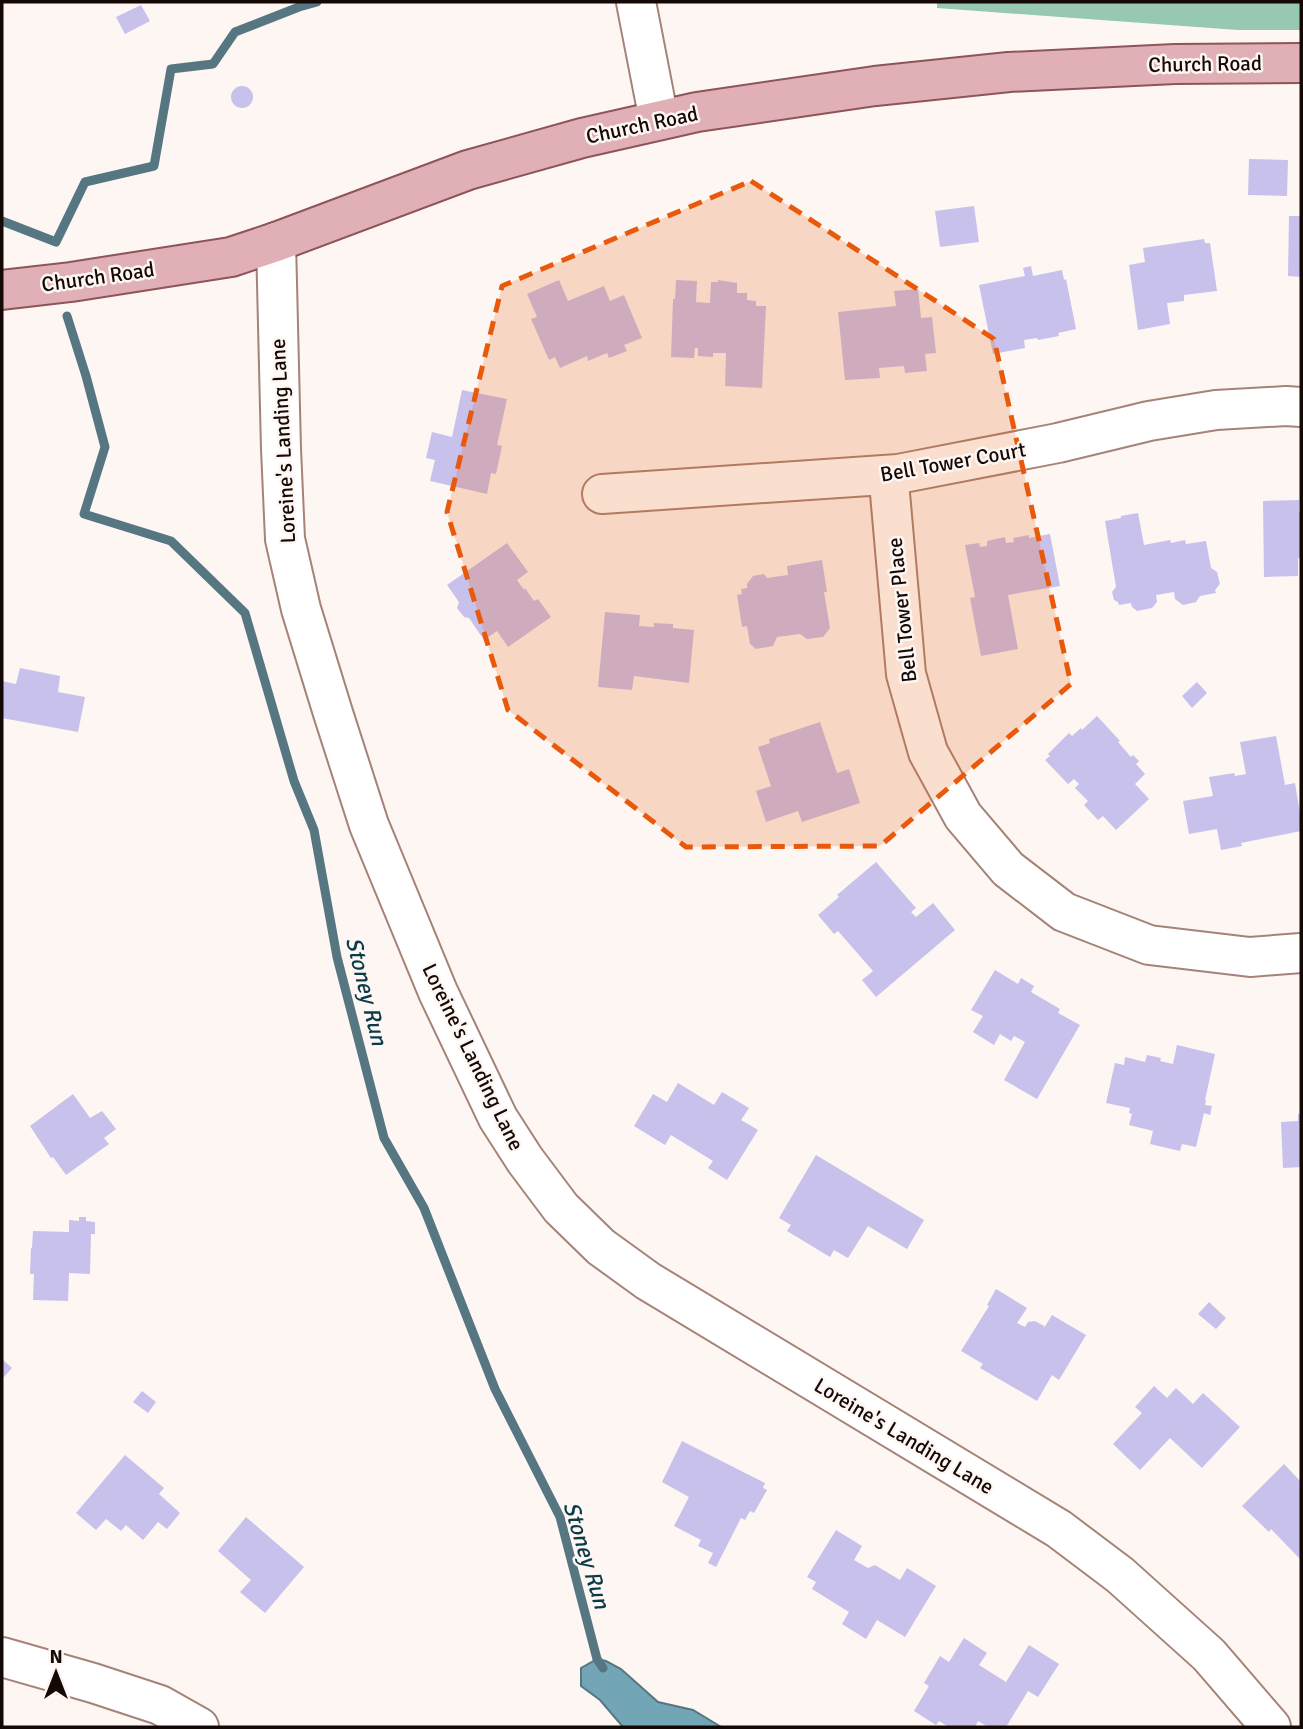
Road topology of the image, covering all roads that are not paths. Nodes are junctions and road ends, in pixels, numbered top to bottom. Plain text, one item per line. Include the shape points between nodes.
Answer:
1 (636, 2) edge
2 (1301, 63) edge
3 (659, 120) junction
4 (276, 242) junction
5 (2, 290) edge
6 (1301, 407) edge
7 (898, 474) junction
8 (601, 494) dead end
9 (1301, 953) edge
10 (2, 1657) edge
11 (198, 1727) edge
12 (1271, 1727) edge

1 - 3 street
2 - 3 main road, Church Road via 1009,72 875,86
3 - 4 main road, Church Road via 468,170
4 - 5 main road, Church Road via 231,257
4 - 12 street, Loreine's Landing Lane via 285,539 301,609 369,825 438,992 498,1118 525,1160 561,1208 601,1247 648,1281 1059,1529 1120,1575 1209,1655
6 - 7 street, Bell Tower Court via 1216,410 1149,421
7 - 8 street, Bell Tower Court
7 - 9 street, Bell Tower Place via 889,482 906,674 928,752 963,816 1008,870 1063,912 1149,945 1250,957
10 - 11 street via 160,1705

